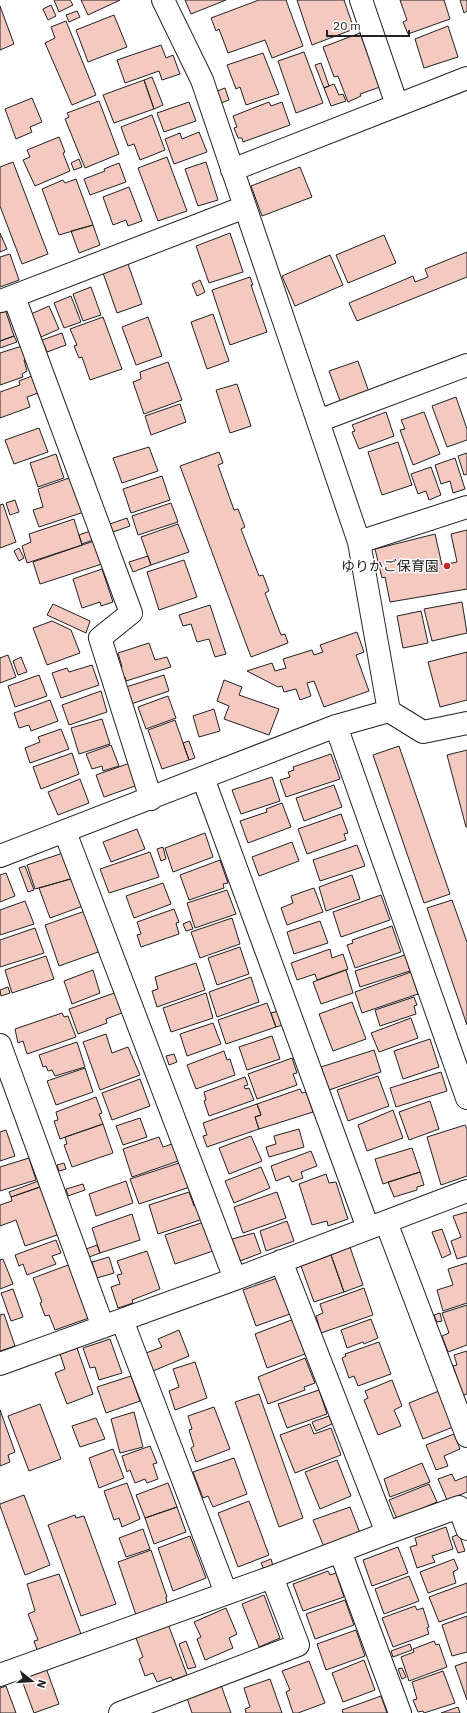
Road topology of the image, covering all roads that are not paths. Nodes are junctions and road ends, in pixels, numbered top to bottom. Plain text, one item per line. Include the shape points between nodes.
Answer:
1 (163, 0) edge
2 (361, 0) edge
3 (467, 78) edge
4 (397, 105) junction
5 (232, 170) junction
6 (245, 206) junction
7 (7, 299) edge
8 (467, 364) edge
9 (318, 421) junction
10 (467, 507) edge
11 (359, 542) junction
12 (389, 711) junction
13 (467, 723) edge
14 (336, 726) junction
15 (203, 778) junction
16 (151, 799) junction
17 (65, 832) junction
18 (0, 856) edge
19 (0, 1045) edge
20 (467, 1098) edge
21 (467, 1191) edge
22 (377, 1225) junction
23 (281, 1261) junction
24 (235, 1279) junction
25 (112, 1323) junction
26 (0, 1364) edge
27 (467, 1436) edge
28 (467, 1529) edge
29 (387, 1533) junction
30 (340, 1551) junction
31 (272, 1577) junction
32 (226, 1593) junction
33 (0, 1675) edge
34 (120, 1713) edge
35 (400, 1713) edge

1 - 5 street via 202,80
2 - 4 street
3 - 4 street
4 - 5 street
5 - 6 street
6 - 7 street
6 - 9 street
7 - 16 street via 131,613 100,638
8 - 9 street
9 - 11 street
10 - 11 street
11 - 12 street
12 - 13 street via 423,732
12 - 14 street
14 - 15 street
14 - 20 street
15 - 16 street
15 - 22 street
16 - 17 street
17 - 18 street
17 - 24 street
19 - 25 street
21 - 22 street
22 - 23 street
22 - 27 street
23 - 24 street
23 - 29 street
24 - 25 street
25 - 26 street
25 - 32 street
28 - 29 street via 459,1507
29 - 30 street
30 - 31 street
30 - 35 street
31 - 32 street
31 - 34 street via 298,1645
32 - 33 street

